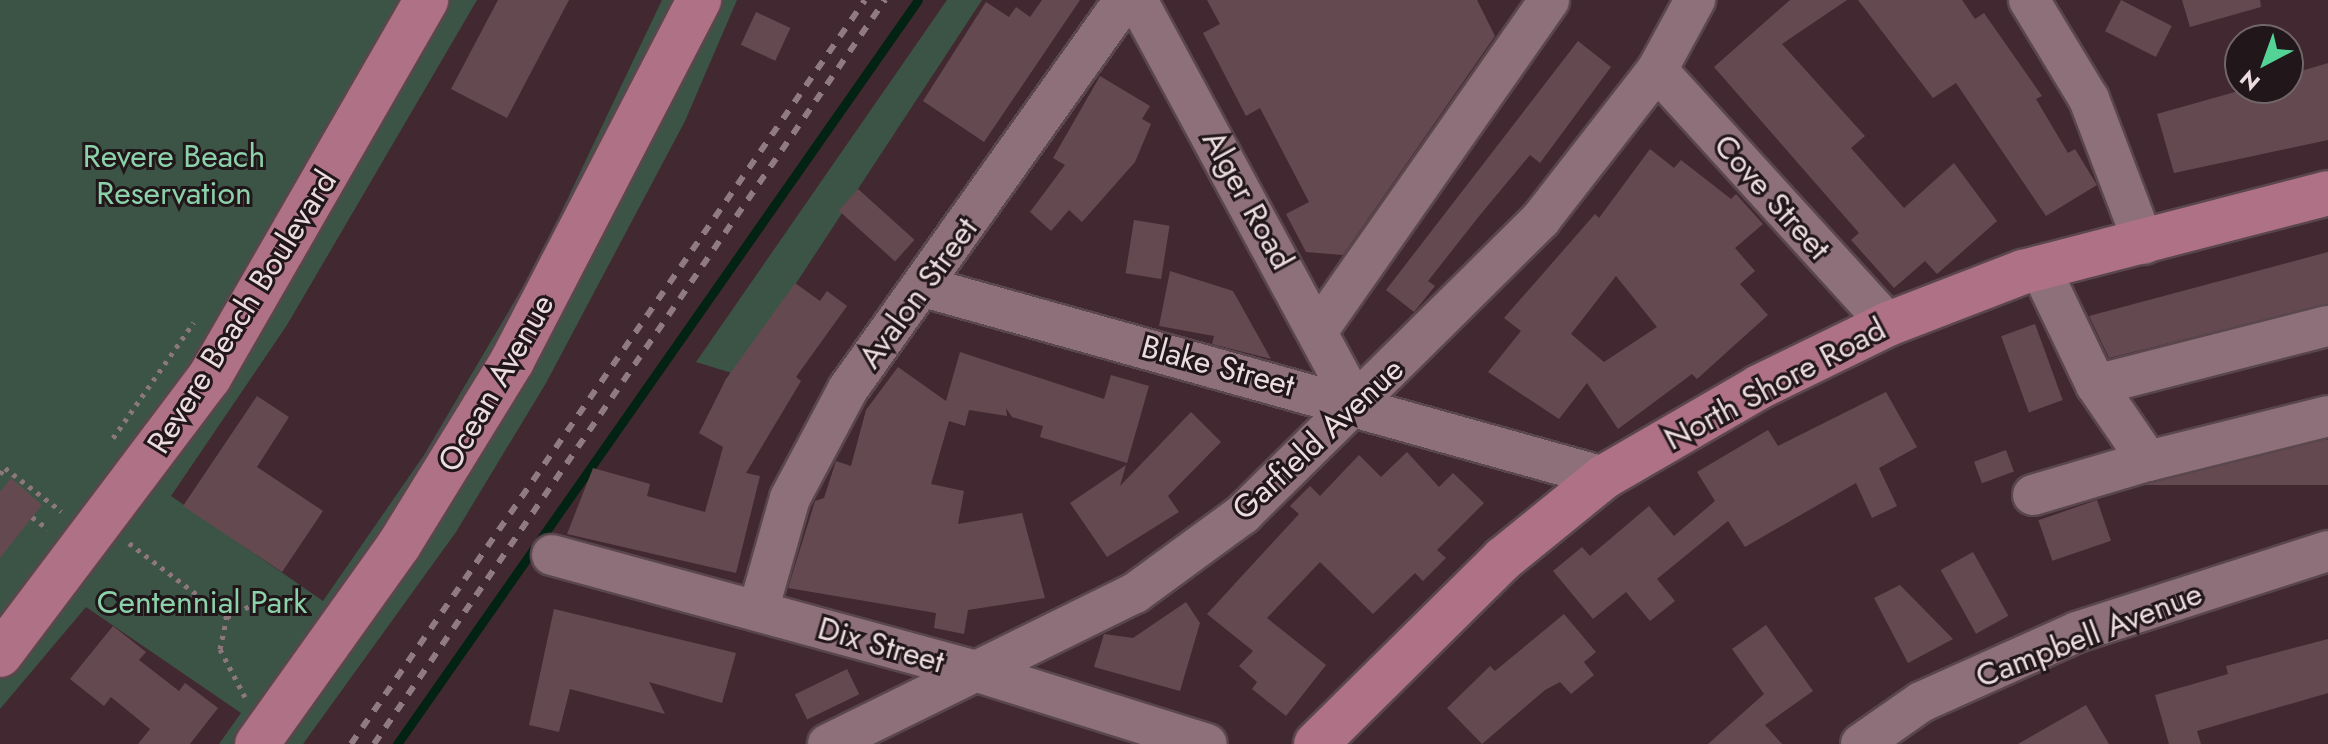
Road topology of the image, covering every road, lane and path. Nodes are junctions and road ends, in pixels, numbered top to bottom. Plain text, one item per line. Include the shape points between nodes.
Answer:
1 (426, 0) edge
2 (699, 0) edge
3 (1124, 0) edge
4 (1137, 0) edge
5 (1549, 0) edge
6 (1695, 0) edge
7 (2029, 0) edge
8 (1657, 70) junction
9 (2328, 193) edge
10 (2144, 244) junction
11 (2040, 268) junction
12 (924, 287) junction
13 (198, 316) dead end
14 (1888, 324) junction
15 (2328, 326) edge
16 (1319, 329) junction
17 (2096, 385) junction
18 (1354, 402) junction
19 (2328, 416) edge
20 (107, 446) dead end
21 (2148, 461) junction
22 (0, 474) edge
23 (1604, 477) junction
24 (2033, 495) dead end
25 (70, 498) dead end
26 (61, 511) junction
27 (32, 517) dead end
28 (105, 524) junction
29 (48, 529) junction
30 (40, 539) dead end
31 (2328, 551) edge
32 (552, 555) dead end
33 (758, 611) junction
34 (227, 617) junction
35 (344, 626) junction
36 (3, 651) edge
37 (968, 669) junction
38 (263, 735) edge
39 (828, 744) edge
40 (1207, 744) edge
41 (1316, 744) edge
42 (1861, 744) edge

1 - 28 main road, Revere Beach Boulevard via 235,336
2 - 35 main road, Ocean Avenue via 512,361
3 - 12 street, Avalon Street
4 - 16 street, Alger Road
5 - 16 street
6 - 8 street, Garfield Avenue
7 - 10 street via 2089,99
8 - 14 street, Cove Street
8 - 18 street, Garfield Avenue via 1541,219
9 - 10 main road, North Shore Road
10 - 11 main road, North Shore Road
11 - 14 main road, North Shore Road
11 - 17 street
12 - 18 street, Blake Street
12 - 33 street, Avalon Street via 848,389 790,498
13 - 20 path
14 - 23 main road, North Shore Road
15 - 17 street
16 - 18 street, Alger Road
17 - 21 street
18 - 23 street, Blake Street
18 - 37 street, Garfield Avenue via 1243,514 1135,593
19 - 21 street
21 - 24 street
22 - 26 path via 5,468
23 - 41 main road, North Shore Road via 1481,580
25 - 26 path
26 - 29 path
27 - 29 path
28 - 34 path
28 - 36 main road, Revere Beach Boulevard
29 - 30 path
31 - 42 street, Campbell Avenue via 2077,632 1921,702
32 - 33 street, Dix Street
33 - 37 street, Dix Street
34 - 35 path via 264,599 296,603
34 - 38 path via 220,649
35 - 38 main road, Ocean Avenue
37 - 39 street, Garfield Avenue
37 - 40 street, Dix Street

